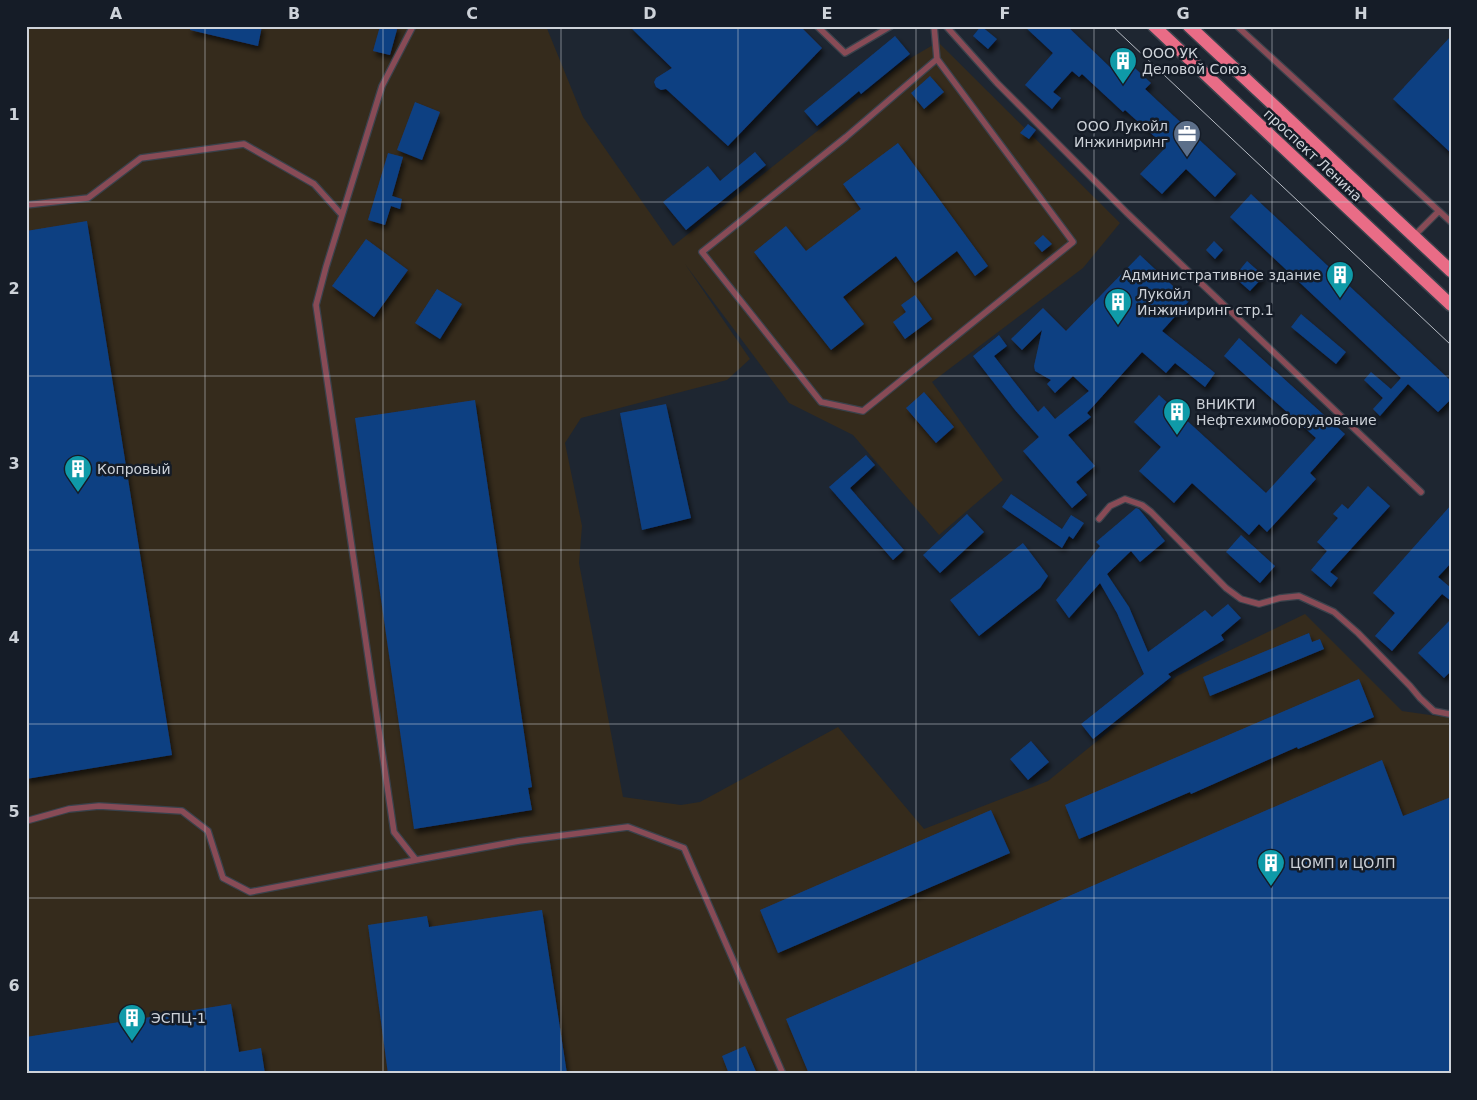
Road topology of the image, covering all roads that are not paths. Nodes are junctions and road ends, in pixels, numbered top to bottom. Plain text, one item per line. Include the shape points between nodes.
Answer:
1 (414, 26) edge
2 (817, 26) edge
3 (891, 26) edge
4 (934, 26) edge
5 (946, 26) edge
6 (1154, 26) edge
7 (1189, 26) edge
8 (1239, 26) edge
9 (937, 59) junction
10 (26, 205) edge
11 (1439, 211) junction
12 (1451, 212) edge
13 (342, 215) junction
14 (1446, 217) junction
15 (1451, 222) edge
16 (1414, 236) junction
17 (1451, 271) edge
18 (1451, 305) edge
19 (1421, 492) dead end
20 (1099, 520) dead end
21 (1451, 713) edge
22 (26, 821) edge
23 (416, 860) junction
24 (783, 1074) edge

1 - 13 lane via 382,86
2 - 3 lane via 845,53
4 - 9 lane
5 - 19 lane via 997,83 1127,213
6 - 18 main road, проспект Ленина
7 - 16 main road, проспект Ленина
8 - 11 lane
9 - 9 lane via 846,137 702,252 822,402 863,412 1073,242
10 - 13 lane via 88,198 141,158 244,144 314,184
11 - 14 lane
11 - 16 lane
12 - 14 lane
13 - 23 lane via 316,305 394,832
14 - 15 lane
16 - 17 main road, проспект Ленина
20 - 21 lane via 1110,506 1125,499 1142,505 1241,599 1259,604 1299,596 1334,612 1434,711
22 - 23 lane via 69,809 100,806 182,811 208,831 223,878 250,892
23 - 24 lane via 519,841 628,827 684,848

